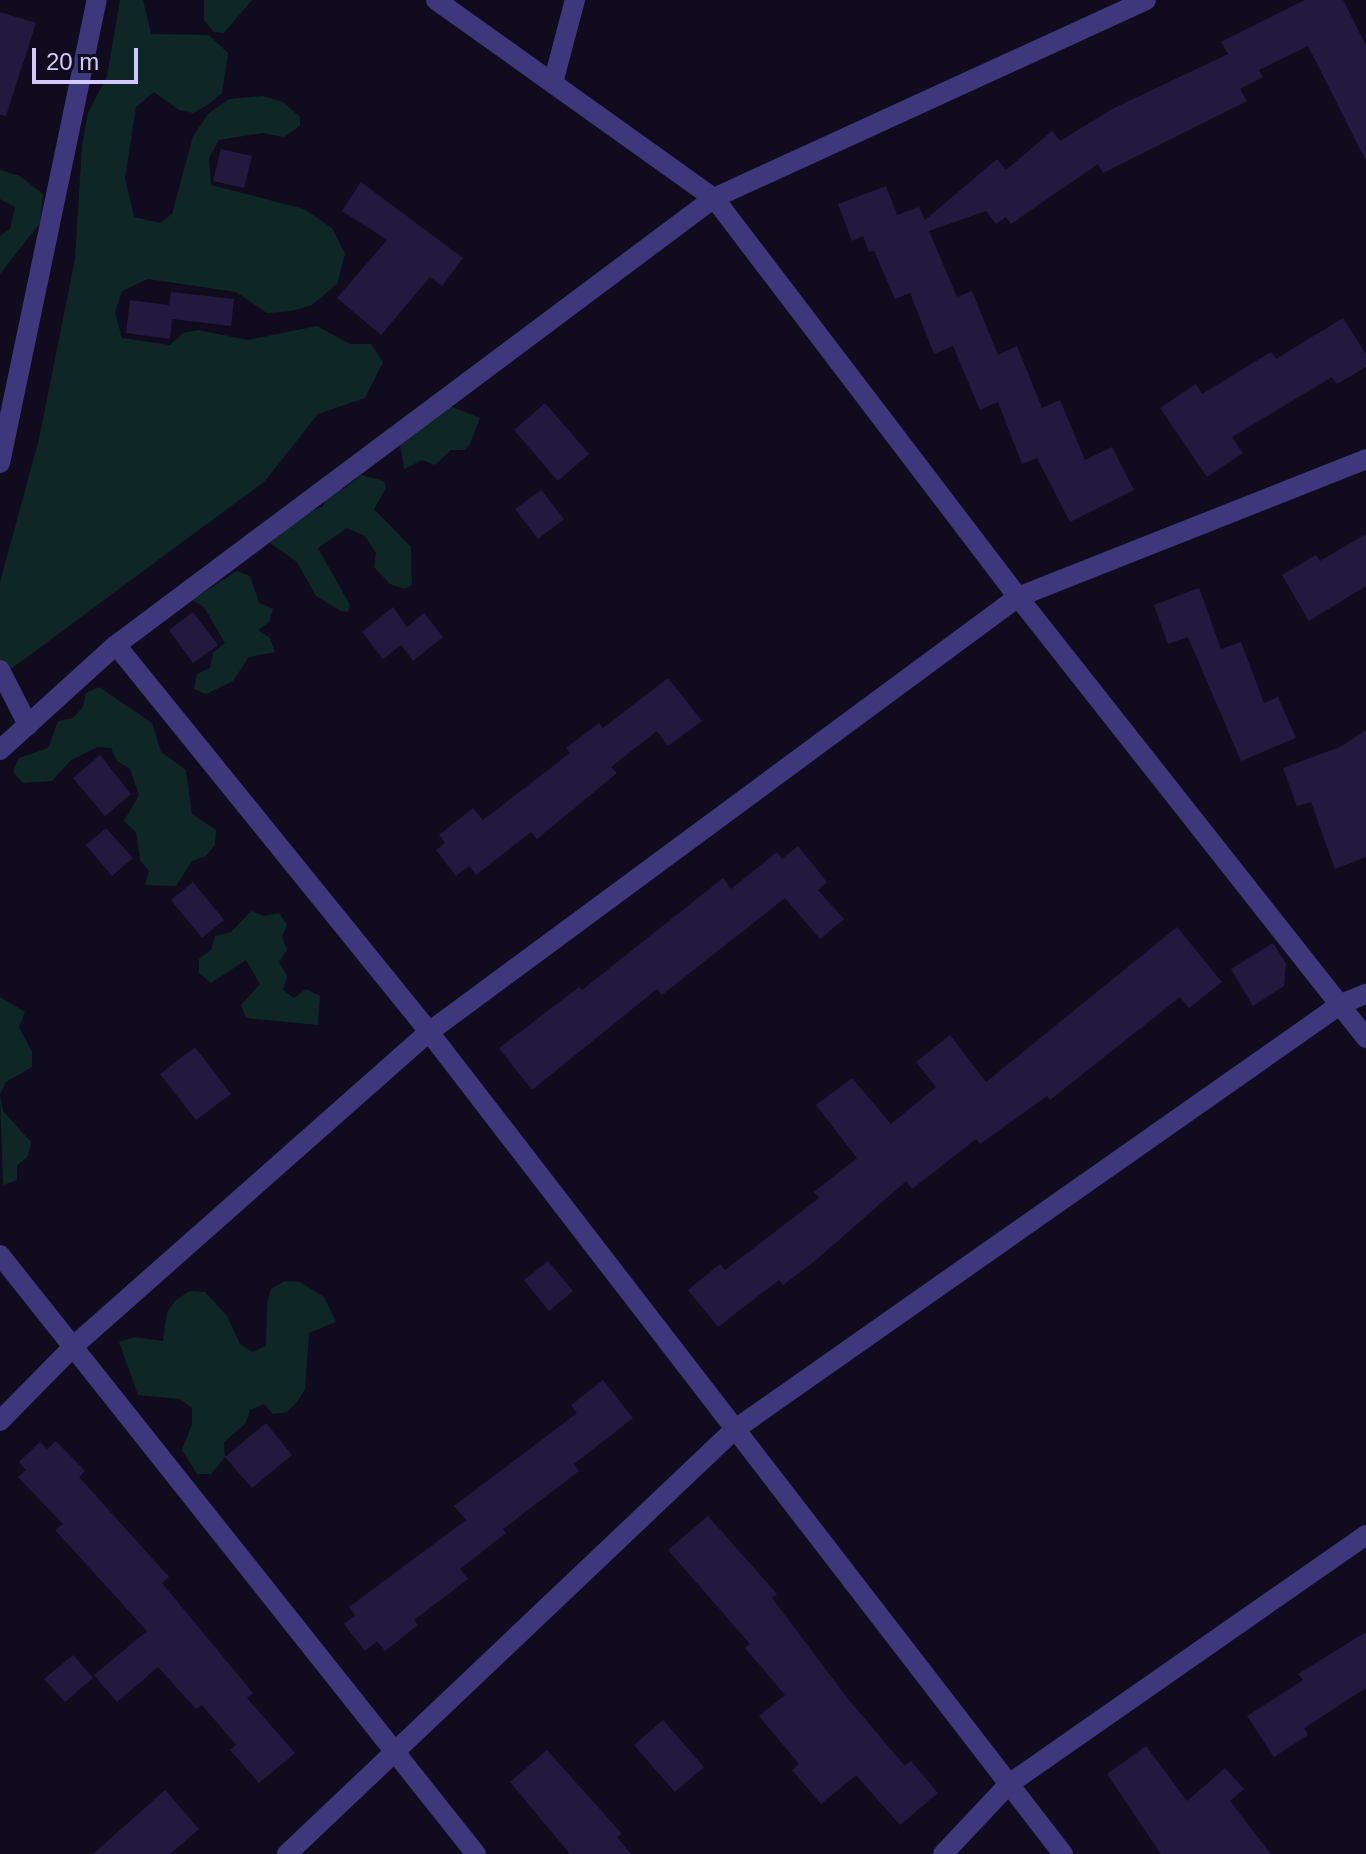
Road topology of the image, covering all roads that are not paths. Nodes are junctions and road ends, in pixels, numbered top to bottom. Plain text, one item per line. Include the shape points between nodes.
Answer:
1 (97, 0) edge
2 (436, 0) edge
3 (575, 0) edge
4 (1146, 0) edge
5 (553, 83) junction
6 (714, 198) junction
7 (1366, 459) edge
8 (0, 463) edge
9 (1018, 597) junction
10 (116, 645) junction
11 (0, 670) edge
12 (28, 725) junction
13 (0, 750) edge
14 (1366, 994) edge
15 (1341, 1004) junction
16 (429, 1032) junction
17 (1366, 1038) edge
18 (0, 1255) edge
19 (76, 1344) junction
20 (0, 1421) edge
21 (734, 1430) junction
22 (1366, 1535) edge
23 (395, 1753) junction
24 (1009, 1784) junction
25 (287, 1854) edge
26 (476, 1854) edge
27 (943, 1854) edge
28 (1063, 1854) edge

1 - 8 street
2 - 5 street
3 - 5 street
4 - 6 street
5 - 6 street
6 - 9 street
6 - 10 street
7 - 9 street
9 - 15 street
9 - 16 street
10 - 12 street
10 - 16 street
11 - 12 street
12 - 13 street
14 - 15 street
15 - 17 street
15 - 21 street
16 - 19 street
16 - 21 street
18 - 19 street
19 - 20 street
19 - 23 street
21 - 23 street
21 - 24 street
22 - 24 street
23 - 25 street
23 - 26 street
24 - 27 street
24 - 28 street

